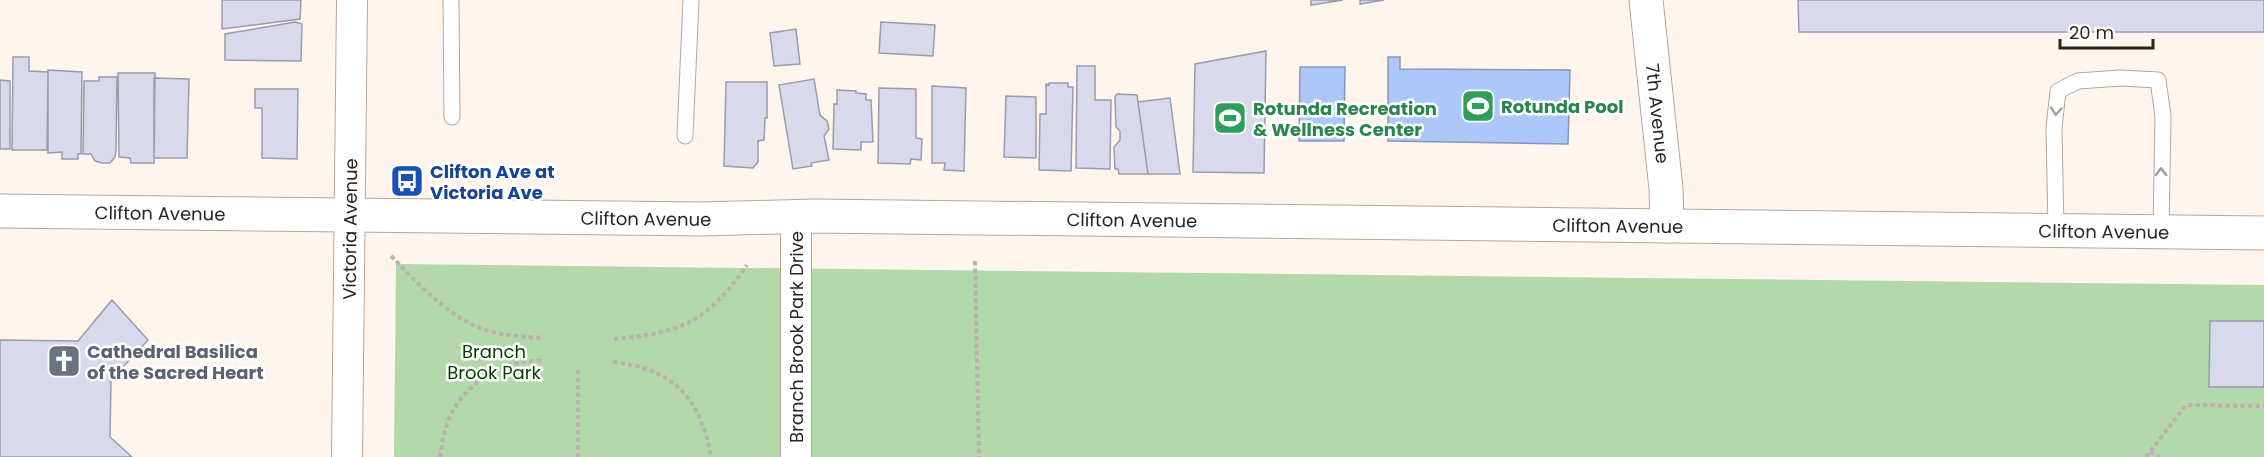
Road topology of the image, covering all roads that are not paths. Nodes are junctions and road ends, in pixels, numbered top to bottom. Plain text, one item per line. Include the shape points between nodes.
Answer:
1 (352, 0) edge
2 (451, 0) edge
3 (691, 0) edge
4 (1646, 0) edge
5 (452, 117) dead end
6 (685, 136) dead end
7 (0, 211) edge
8 (350, 215) junction
9 (796, 216) junction
10 (1667, 226) junction
11 (2056, 230) junction
12 (2161, 231) junction
13 (2264, 233) edge
14 (347, 457) edge
15 (796, 457) edge

1 - 8 street, Victoria Avenue
2 - 5 lane
3 - 6 lane
4 - 10 main road, 7th Avenue
7 - 8 main road, Clifton Avenue
8 - 9 main road, Clifton Avenue via 700,219
8 - 14 street, Victoria Avenue
9 - 10 main road, Clifton Avenue
9 - 15 street, Branch Brook Park Drive
10 - 11 main road, Clifton Avenue
11 - 12 main road, Clifton Avenue
12 -> 11 lane via 2163,116 2158,80 2120,78 2078,81 2058,91 2054,128
12 - 13 main road, Clifton Avenue

